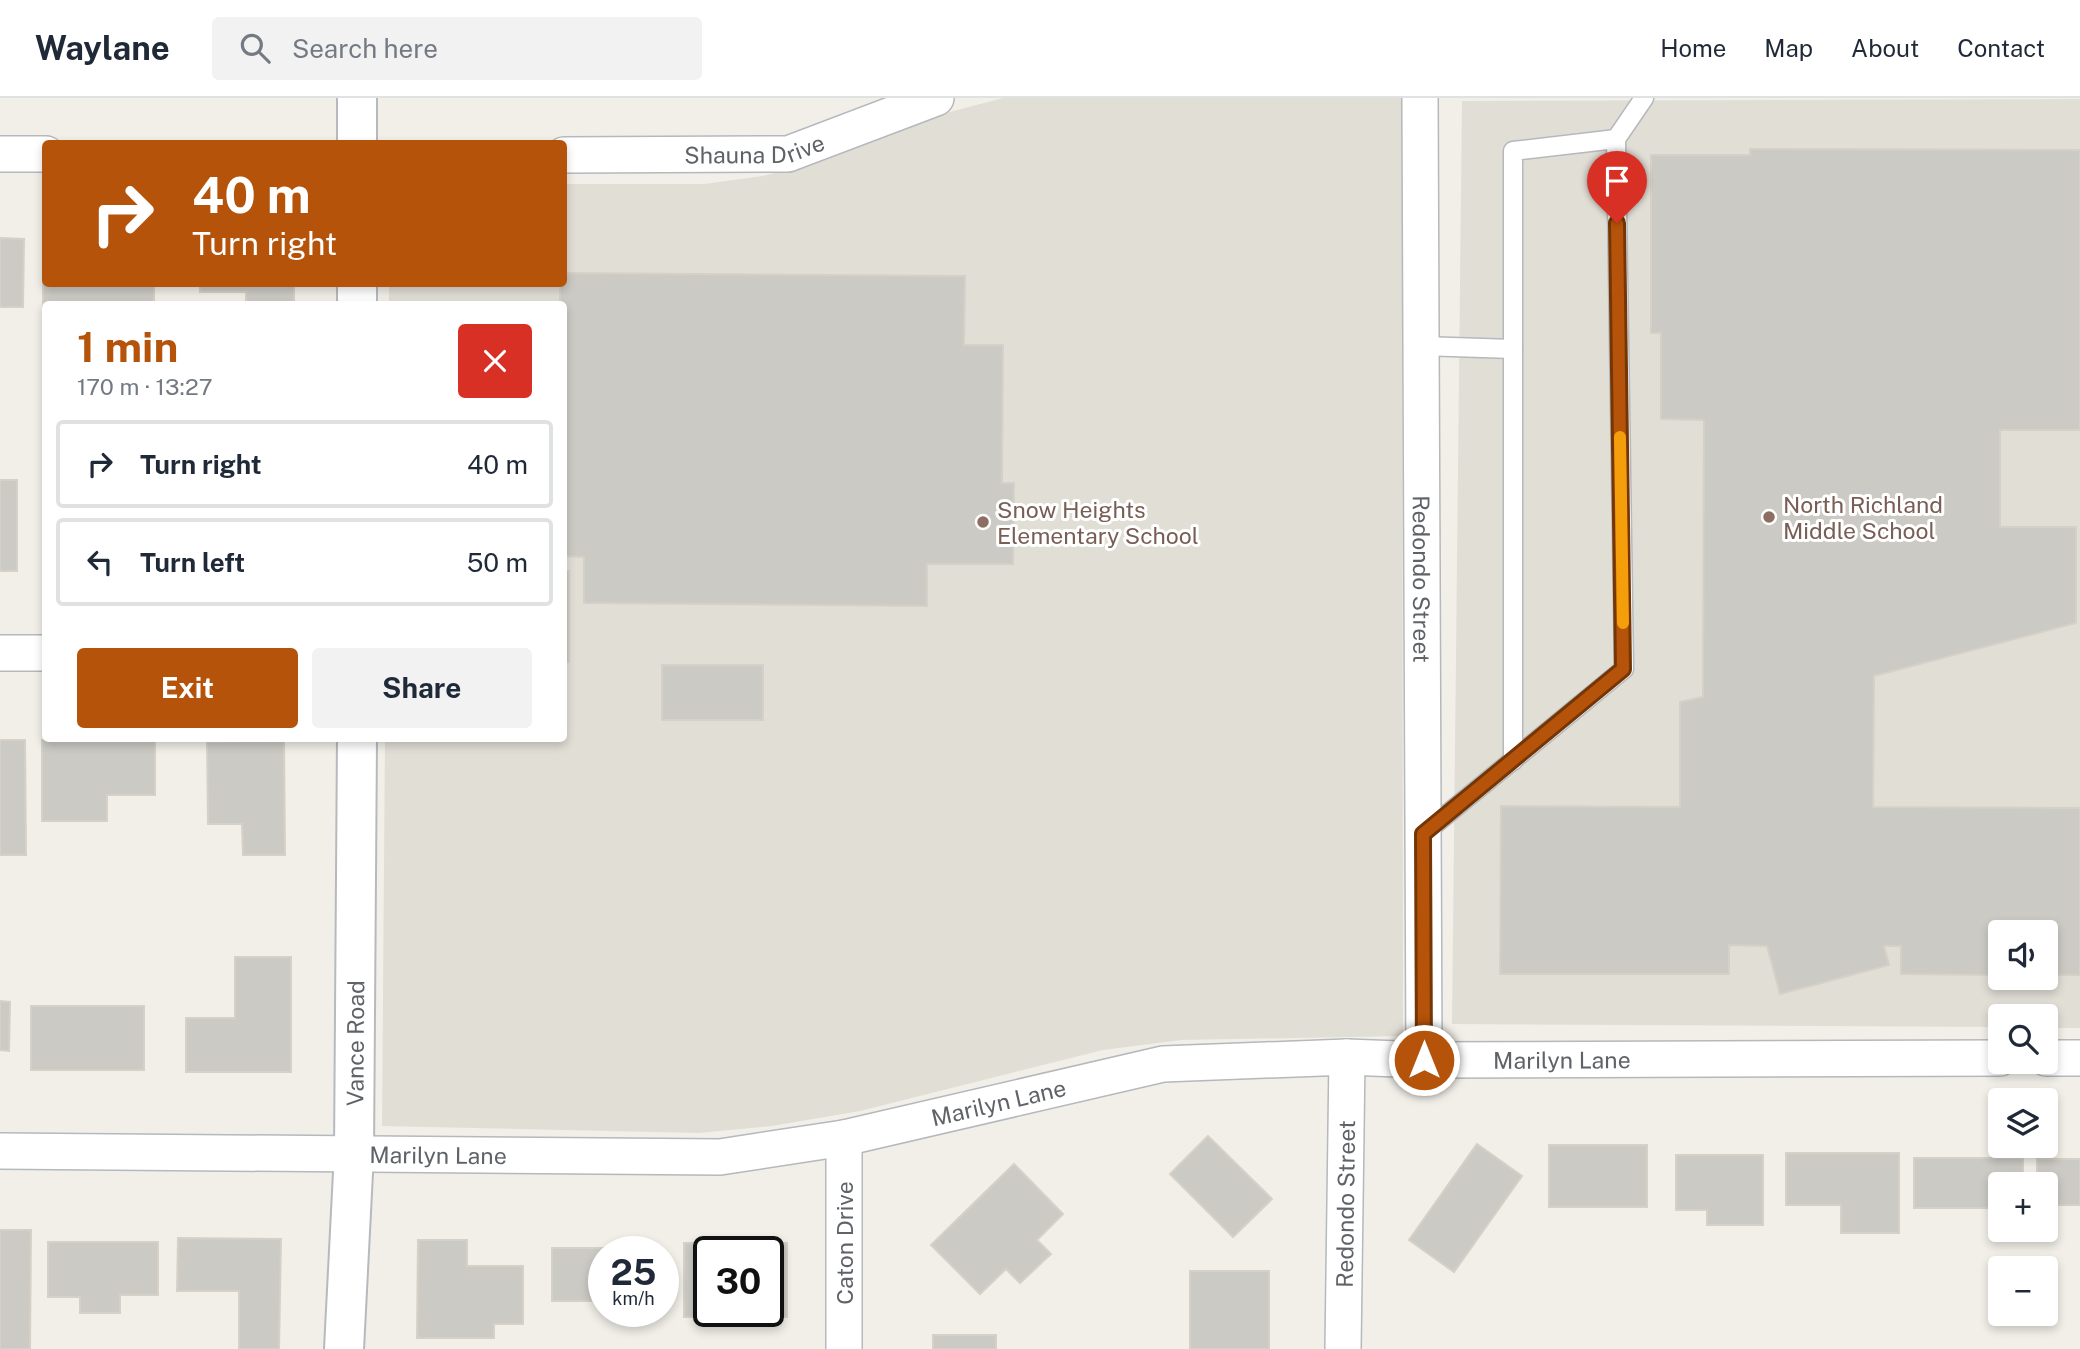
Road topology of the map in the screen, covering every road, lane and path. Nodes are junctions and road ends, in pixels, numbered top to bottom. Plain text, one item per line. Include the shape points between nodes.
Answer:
1 (357, 98) edge
2 (936, 98) edge
3 (1420, 98) edge
4 (1644, 98) edge
5 (1616, 139) junction
6 (357, 140) edge
7 (0, 154) edge
8 (42, 154) edge
9 (567, 155) edge
10 (1421, 346) junction
11 (1513, 349) junction
12 (0, 653) edge
13 (42, 653) edge
14 (357, 742) edge
15 (1513, 761) junction
16 (1423, 834) junction
17 (1347, 1057) junction
18 (1988, 1058) edge
19 (2058, 1058) edge
20 (2080, 1058) edge
21 (1424, 1060) junction
22 (844, 1138) junction
23 (0, 1151) edge
24 (354, 1153) junction
25 (344, 1349) edge
26 (844, 1349) edge
27 (1343, 1349) edge

1 - 6 street
2 - 9 street, Shauna Drive via 788,154
3 - 10 street, Redondo Street
4 - 5 lane
5 - 11 lane via 1513,150
5 - 15 lane via 1623,669
7 - 8 street
10 - 11 lane
10 - 16 street, Redondo Street
11 - 15 lane
12 - 13 street
14 - 24 street, Vance Road
15 - 16 lane
16 - 21 street, Redondo Street
17 - 21 street, Marilyn Lane
17 - 22 street, Marilyn Lane via 1163,1064
17 - 27 street, Redondo Street
18 - 21 street, Marilyn Lane
19 - 20 street
22 - 24 street, Marilyn Lane via 720,1157
22 - 26 street, Caton Drive
23 - 24 street, Marilyn Lane
24 - 25 street, Vance Road

